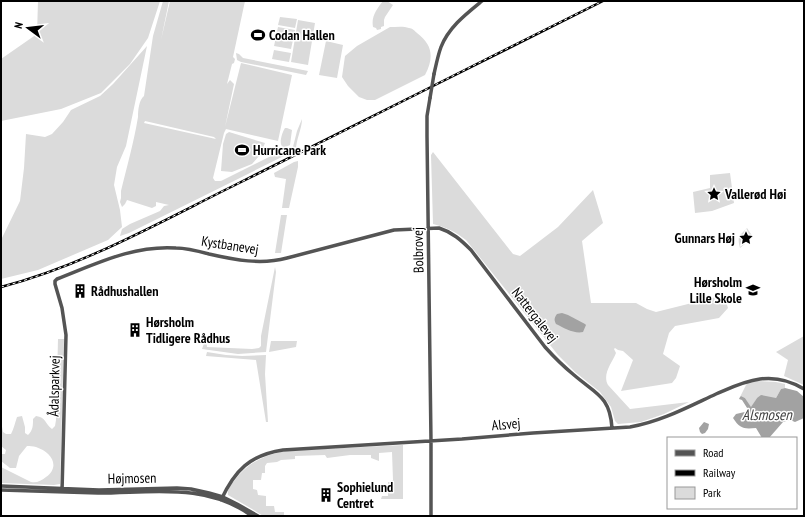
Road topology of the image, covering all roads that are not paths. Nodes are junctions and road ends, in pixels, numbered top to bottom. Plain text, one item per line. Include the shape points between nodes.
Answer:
1 (482, 1) edge
2 (429, 228) junction
3 (55, 281) joint
4 (804, 389) edge
5 (612, 428) junction
6 (431, 441) junction
7 (1, 486) edge
8 (1, 490) edge
9 (62, 490) junction
10 (222, 498) junction
11 (252, 516) edge
12 (258, 516) edge
13 (431, 516) edge

1 - 2 street, Bolbrovej, bridge via 461,18 449,33 441,48 434,74 427,116
2 - 3 street, Kystbanevej via 394,230 270,261 246,261 178,248 137,250
2 - 5 street, Nattergalevej via 448,231 471,250 545,346 564,367 600,396 608,406
2 - 6 street, Bolbrovej
3 - 9 street, Ådalsparkvej via 66,335
4 - 5 street, Alsvej via 783,380 758,379 737,385 654,422
5 - 6 street, Alsvej
6 - 10 street, Alsvej via 273,452 256,458 241,469 230,482
6 - 13 street, Bolbrovej
7 - 9 street, Højmosen
8 - 9 street, Højmosen
9 - 10 street, Højmosen via 98,493 177,491
10 - 11 street, Højmosen
10 - 12 street, Højmosen

